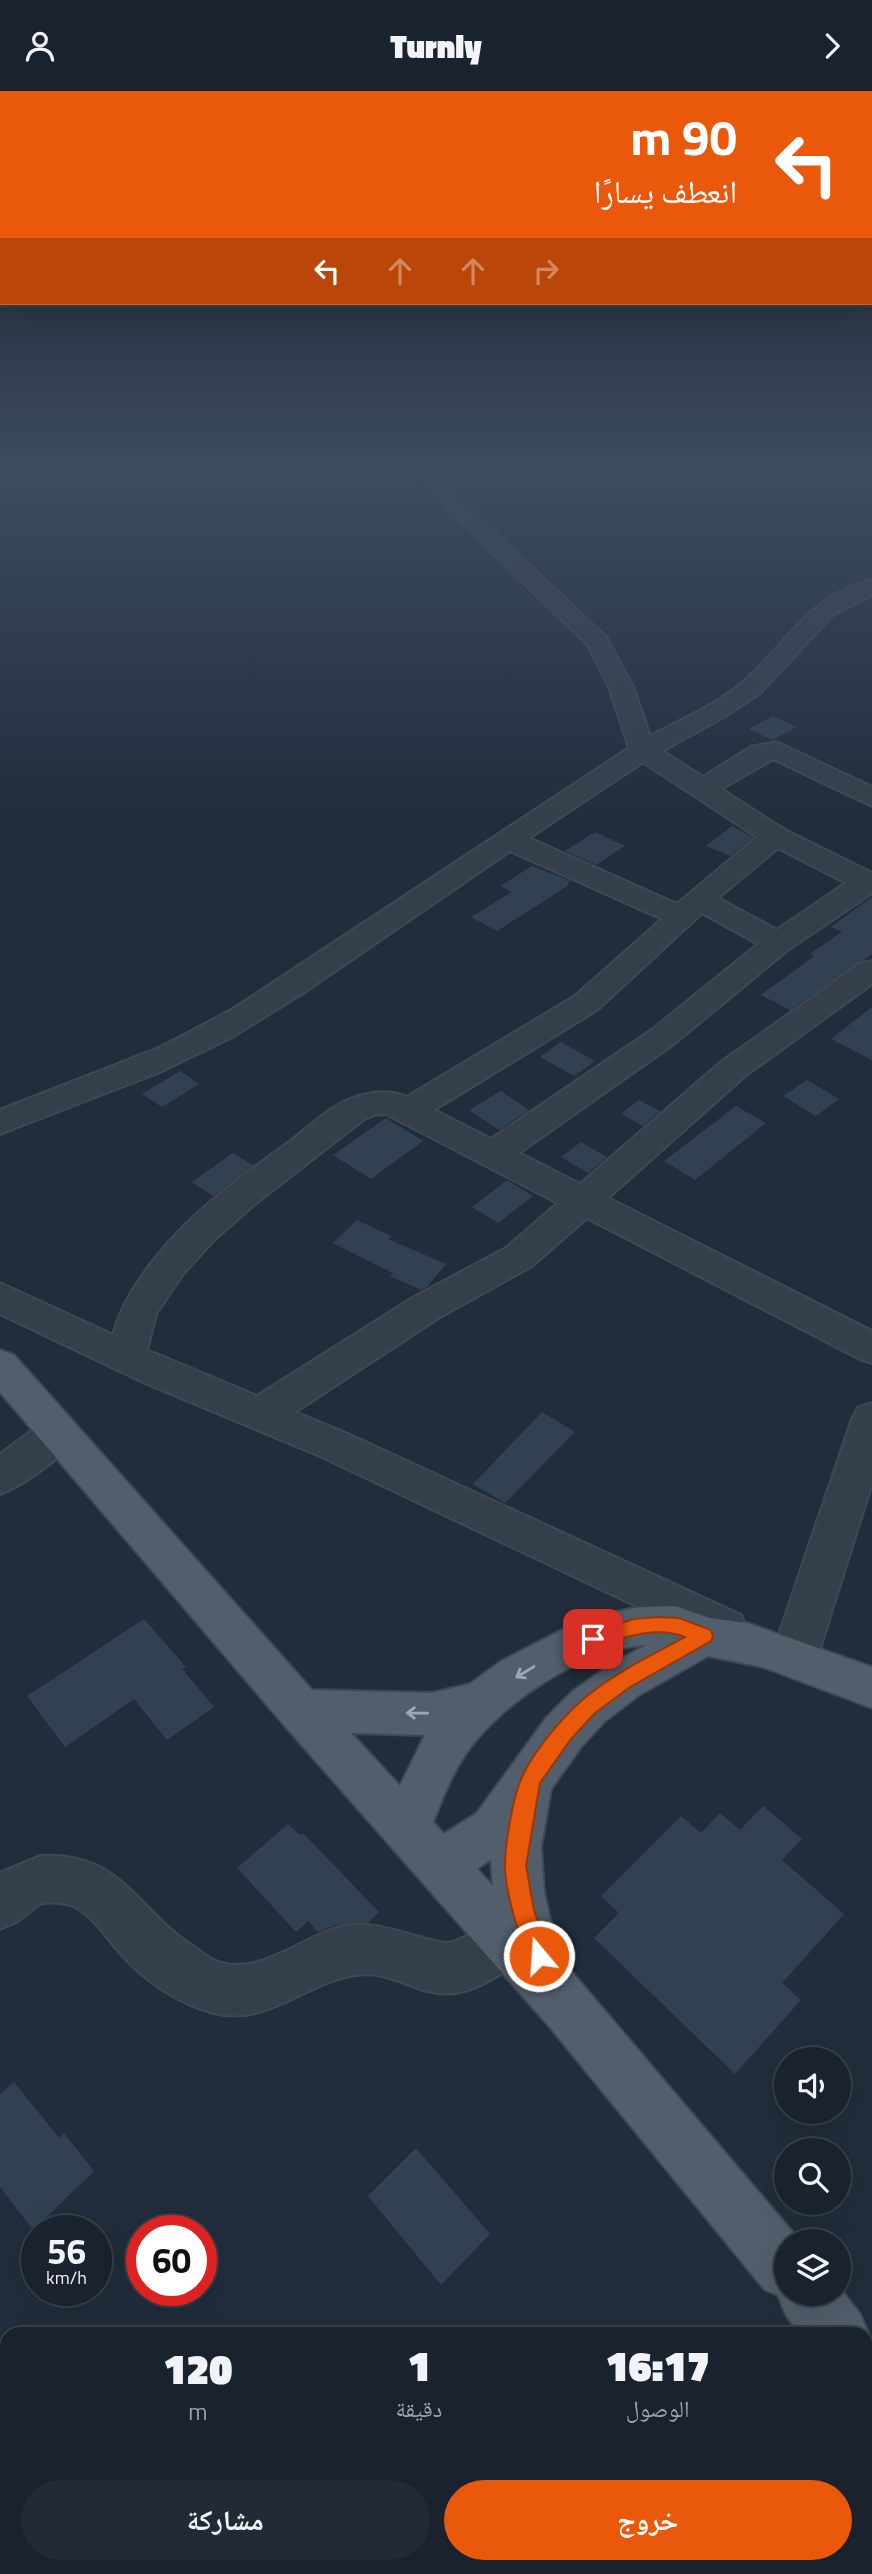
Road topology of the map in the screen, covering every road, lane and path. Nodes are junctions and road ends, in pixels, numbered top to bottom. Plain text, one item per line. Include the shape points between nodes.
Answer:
1 (539, 587) edge
2 (872, 587) edge
3 (643, 750) junction
4 (702, 789) junction
5 (872, 798) edge
6 (775, 835) junction
7 (507, 839) junction
8 (870, 883) edge
9 (690, 907) junction
10 (778, 943) junction
11 (872, 970) edge
12 (408, 1111) junction
13 (0, 1123) edge
14 (493, 1154) junction
15 (583, 1199) junction
16 (0, 1297) edge
17 (872, 1348) edge
18 (126, 1357) junction
19 (0, 1365) edge
20 (261, 1414) junction
21 (872, 1419) edge
22 (60, 1432) junction
23 (0, 1477) edge
24 (704, 1636) junction
25 (779, 1653) junction
26 (872, 1688) edge
27 (484, 1701) junction
28 (301, 1711) junction
29 (530, 1780) junction
30 (407, 1828) junction
31 (440, 1865) junction
32 (0, 1904) edge
33 (506, 1938) junction
34 (568, 2007) junction
35 (774, 2255) edge

1 - 3 street via 597,642 618,680
2 - 3 street via 826,609 751,688
3 - 4 street
3 - 7 street
4 - 5 street via 760,753 776,750
4 - 6 street
6 - 8 street
6 - 9 street
7 - 9 street
7 - 13 street via 295,984 196,1042
8 - 10 street
9 - 10 street
9 - 12 street via 586,1003
10 - 14 street via 664,1036
11 - 15 street via 733,1069
12 - 14 street
12 - 18 street via 392,1103 377,1103 351,1112 242,1195 170,1265 138,1311
14 - 15 street
15 - 17 street
15 - 20 street via 519,1257 428,1307
16 - 18 street
18 - 20 street
19 - 22 main road
20 - 25 street
21 - 25 street
22 - 23 street
22 - 28 main road
24 - 25 main road
24 -> 27 main road via 668,1625 617,1631 570,1647
24 - 29 main road via 623,1681 588,1707
25 - 26 main road
27 -> 28 main road via 432,1714
27 - 30 main road via 448,1740
28 - 30 main road
29 - 31 main road via 494,1829
29 - 34 main road via 517,1850 517,1879 539,1956
30 - 31 main road
31 - 33 main road
32 - 33 street via 34,1881 74,1879 104,1895 151,1948 210,1986 243,1991 354,1949 386,1951 454,1969
33 - 34 main road
34 - 35 main road

